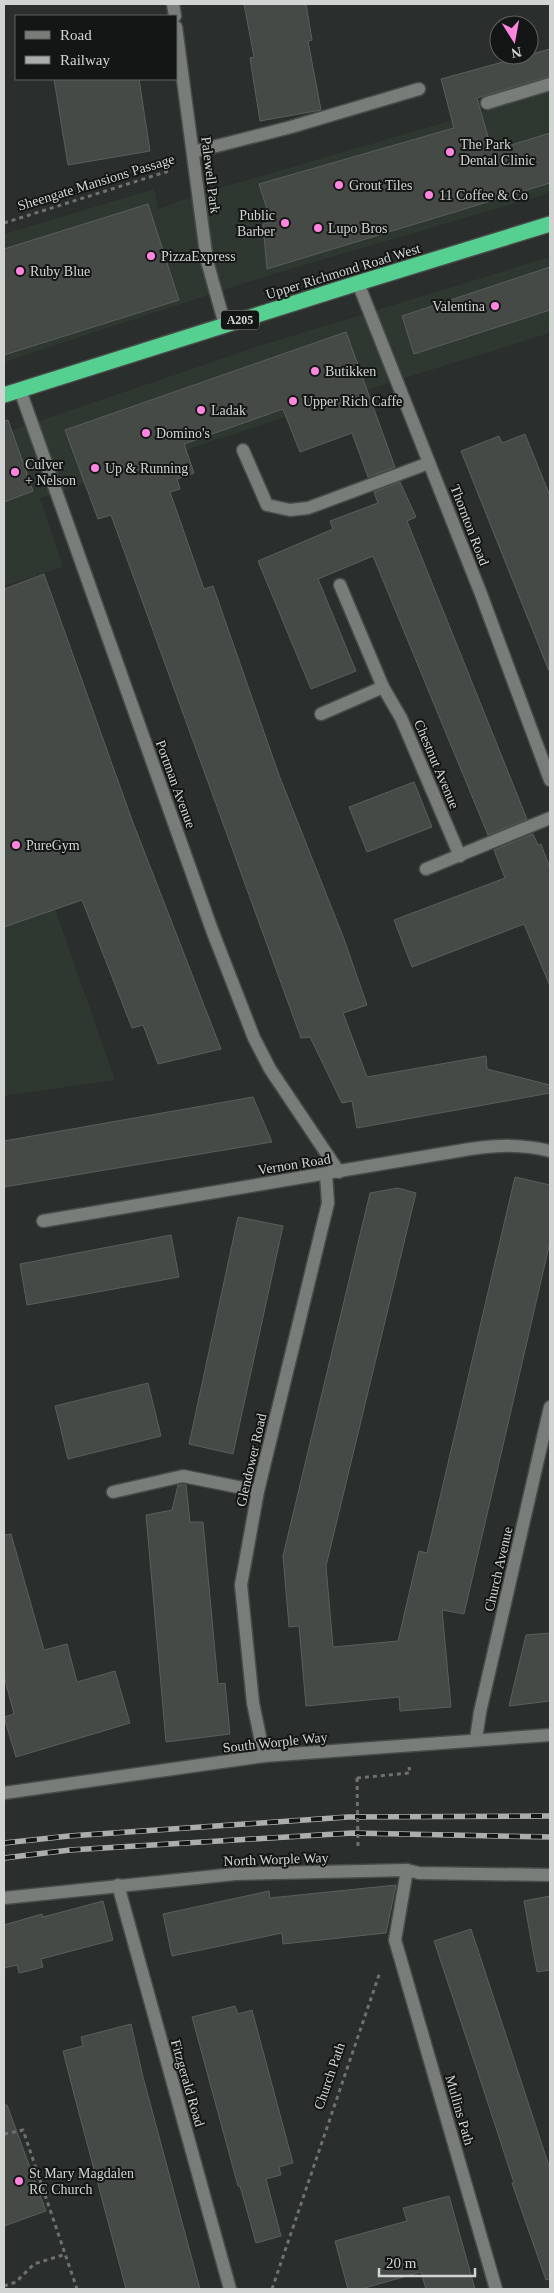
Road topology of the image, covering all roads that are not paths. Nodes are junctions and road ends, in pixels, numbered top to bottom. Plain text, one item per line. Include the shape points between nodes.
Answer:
1 (178, 41) edge
2 (550, 84) edge
3 (419, 89) dead end
4 (487, 103) dead end
5 (194, 157) junction
6 (550, 224) edge
7 (358, 283) junction
8 (225, 324) junction
9 (20, 390) junction
10 (4, 396) edge
11 (243, 450) dead end
12 (429, 463) junction
13 (340, 585) dead end
14 (383, 687) junction
15 (321, 714) dead end
16 (550, 780) edge
17 (550, 818) edge
18 (460, 856) junction
19 (426, 869) dead end
20 (550, 1151) edge
21 (339, 1172) junction
22 (326, 1174) junction
23 (43, 1221) dead end
24 (550, 1407) edge
25 (258, 1491) junction
26 (113, 1492) dead end
27 (550, 1735) edge
28 (476, 1739) junction
29 (264, 1756) junction
30 (4, 1793) edge
31 (407, 1870) junction
32 (550, 1875) edge
33 (118, 1885) junction
34 (4, 1898) edge
35 (230, 2289) edge
36 (496, 2289) edge

1 - 5 street, Palewell Park
2 - 4 street
3 - 5 street
5 - 8 street, Palewell Park via 207,261
6 - 7 highway, Upper Richmond Road West / A205
7 - 8 highway, Upper Richmond Road West / A205
7 - 12 street, Thornton Road
8 - 9 highway, Upper Richmond Road West / A205
9 - 10 highway, Upper Richmond Road West / A205
9 - 21 street, Portman Avenue via 212,930 254,1038 270,1069
11 - 12 street via 267,505 290,510 308,508
12 - 16 street, Thornton Road
13 - 14 street, Chestnut Avenue
14 - 15 street
14 - 18 street, Chestnut Avenue via 401,718
17 - 18 street
18 - 19 street
20 - 21 street, Vernon Road via 526,1145 500,1145
21 - 22 street, Vernon Road
22 - 23 street, Vernon Road
22 - 25 street, Glendower Road via 328,1202
24 - 28 street, Church Avenue
25 - 26 street via 184,1476
25 - 29 street, Glendower Road via 240,1585 254,1703
27 - 28 street, South Worple Way
28 - 29 street, South Worple Way
29 - 30 street, South Worple Way
31 - 32 street, North Worple Way via 420,1873
31 - 33 street, North Worple Way via 235,1874
31 - 36 street, Mullins Path via 395,1940
33 - 34 street, North Worple Way
33 - 35 street, Fitzgerald Road

